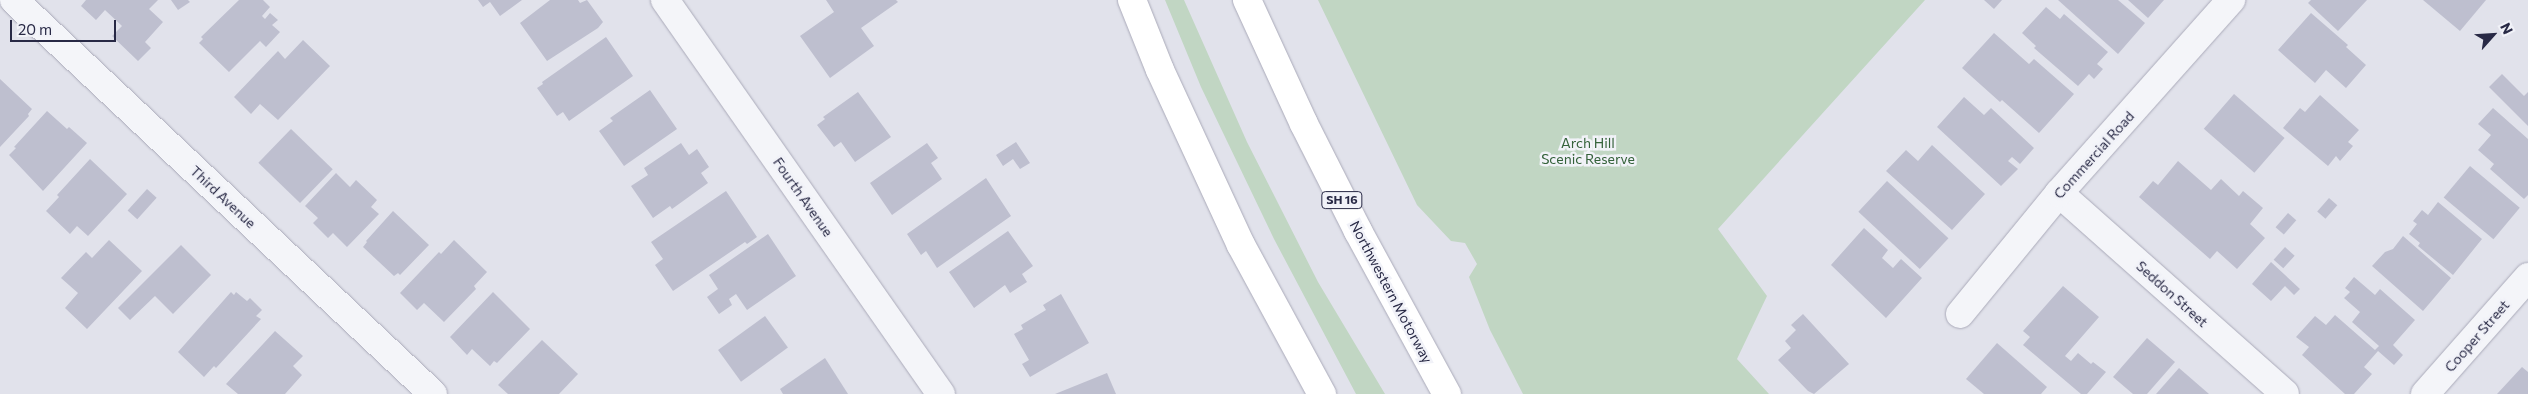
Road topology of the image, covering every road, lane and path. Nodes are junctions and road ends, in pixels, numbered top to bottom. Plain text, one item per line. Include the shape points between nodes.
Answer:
1 (14, 0) edge
2 (665, 0) edge
3 (1132, 0) edge
4 (1247, 0) edge
5 (2231, 0) edge
6 (2059, 194) junction
7 (2528, 277) edge
8 (1960, 314) dead end
9 (433, 394) edge
10 (941, 394) edge
11 (1322, 394) edge
12 (1447, 394) edge
13 (2285, 394) edge
14 (2425, 394) edge

1 - 9 street, Third Avenue
2 - 10 street, Fourth Avenue
3 - 11 highway via 1160,70 1241,245
4 - 12 highway, Northwestern Motorway / SH 16 via 1353,222
5 - 6 street, Commercial Road
6 - 8 street, Commercial Road
6 - 13 street, Seddon Street
7 - 14 street, Cooper Street

